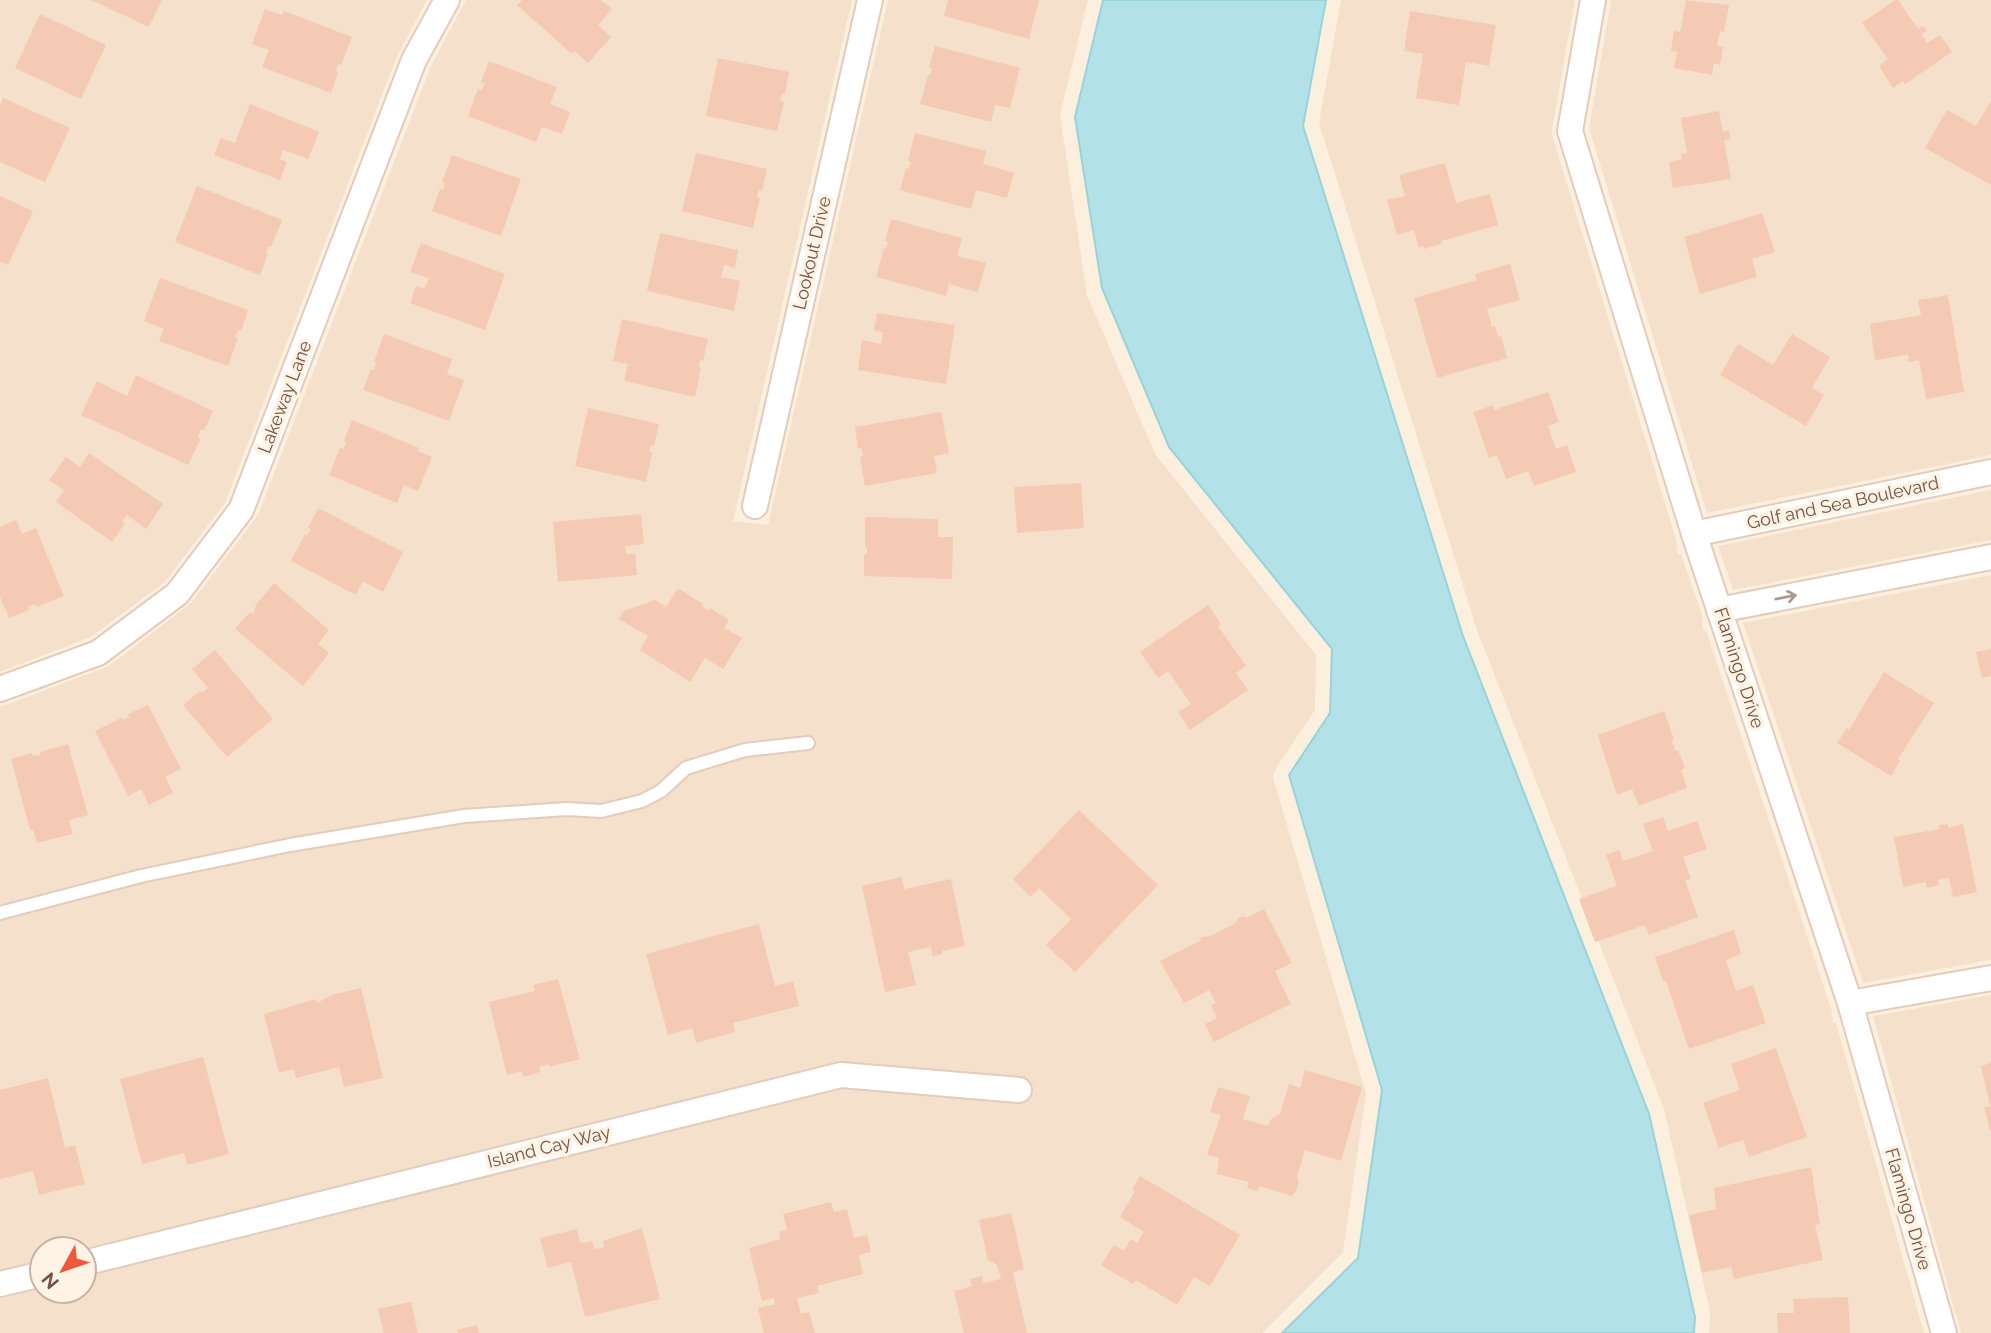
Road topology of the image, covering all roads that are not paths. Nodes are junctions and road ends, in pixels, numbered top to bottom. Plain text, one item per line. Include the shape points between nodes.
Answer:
1 (447, 0) edge
2 (870, 0) edge
3 (1593, 0) edge
4 (1991, 472) edge
5 (755, 506) dead end
6 (1694, 534) junction
7 (1991, 557) edge
8 (1719, 610) junction
9 (0, 689) edge
10 (808, 743) dead end
11 (0, 912) edge
12 (1991, 978) edge
13 (1850, 1003) junction
14 (1019, 1090) dead end
15 (98, 1260) edge
16 (28, 1277) edge
17 (0, 1284) edge
18 (1944, 1333) edge

1 - 9 street, Lakeway Lane via 414,61 241,510 177,594 99,653
2 - 5 street, Lookout Drive
3 - 6 street, Flamingo Drive via 1570,131
4 - 6 street, Golf and Sea Boulevard
6 - 8 street, Flamingo Drive
8 -> 7 street
8 - 13 street, Flamingo Drive
10 - 11 lane via 745,750 686,768 642,801 601,811 567,809 451,818 290,845
12 - 13 street
13 - 18 street, Flamingo Drive
14 - 15 street, Island Cay Way via 841,1075
16 - 17 street

